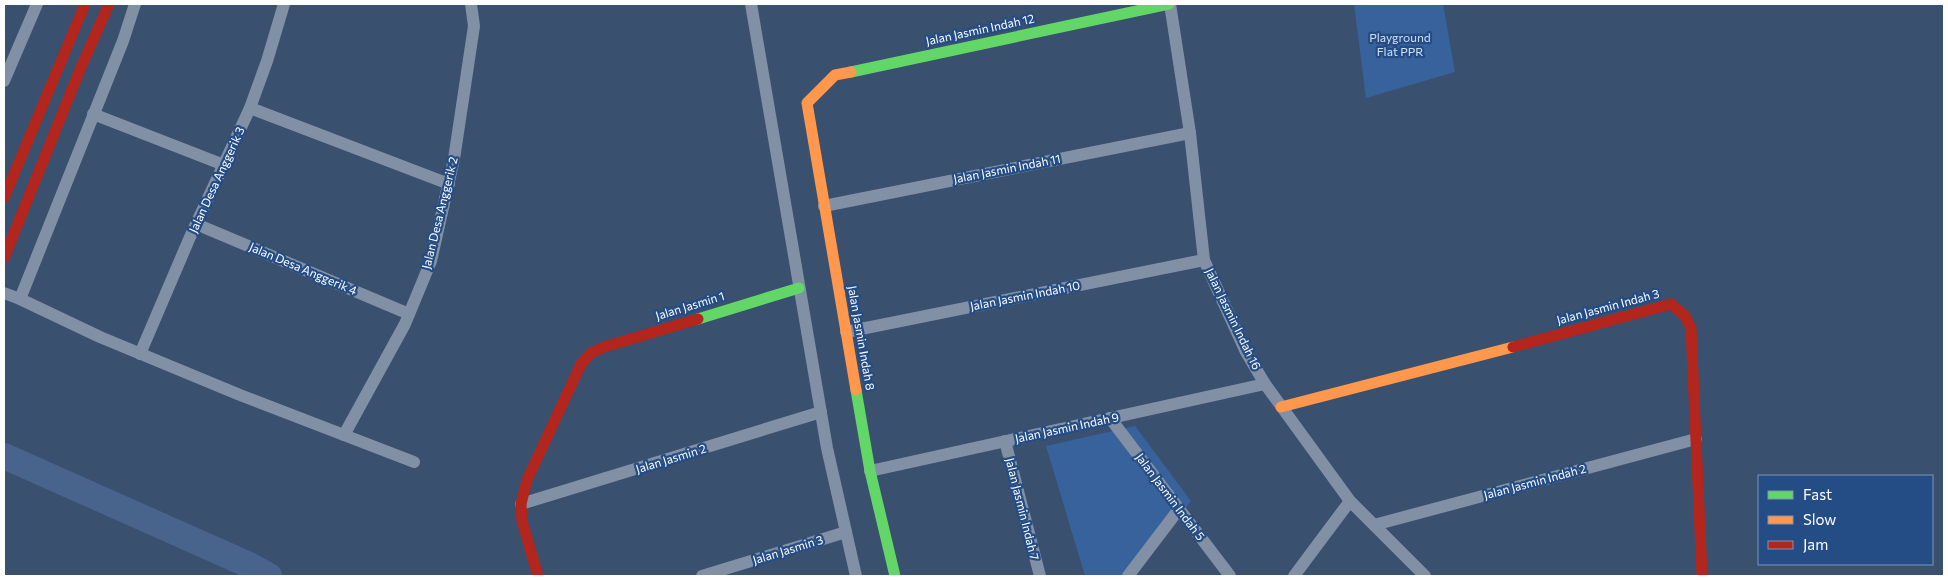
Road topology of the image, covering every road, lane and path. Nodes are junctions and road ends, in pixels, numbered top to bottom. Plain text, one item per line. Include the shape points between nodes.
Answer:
1 (37, 4) edge
2 (85, 4) edge
3 (108, 4) edge
4 (135, 4) edge
5 (284, 4) edge
6 (471, 4) edge
7 (751, 4) edge
8 (1170, 4) edge
9 (10, 52) edge
10 (4, 81) edge
11 (807, 103) joint
12 (250, 108) junction
13 (93, 114) junction
14 (1190, 133) junction
15 (224, 165) junction
16 (7, 183) edge
17 (449, 184) junction
18 (29, 195) junction
19 (4, 198) edge
20 (824, 206) junction
21 (196, 224) junction
22 (4, 258) edge
23 (1204, 260) junction
24 (798, 288) junction
25 (4, 293) edge
26 (20, 299) junction
27 (409, 314) junction
28 (846, 332) junction
29 (140, 354) junction
30 (1265, 384) junction
31 (1281, 407) junction
32 (821, 412) junction
33 (1110, 418) junction
34 (344, 434) junction
35 (1696, 439) junction
36 (1005, 442) junction
37 (414, 462) dead end
38 (870, 471) junction
39 (1350, 501) junction
40 (521, 504) junction
41 (1179, 509) junction
42 (1374, 525) junction
43 (846, 532) junction
44 (1420, 575) edge
45 (538, 576) edge
46 (702, 576) edge
47 (856, 576) edge
48 (895, 576) edge
49 (1040, 576) edge
50 (1128, 576) edge
51 (1230, 576) edge
52 (1294, 576) edge
53 (1702, 576) edge

1 - 9 street
2 - 16 street
3 - 18 street
4 - 13 street
5 - 12 street, Jalan Desa Anggerik 3
6 - 17 street, Jalan Desa Anggerik 2 via 474,26
7 - 24 street
8 - 11 street, Jalan Jasmin Indah 12 via 835,75
8 - 14 street, Jalan Jasmin Indah 16
9 - 10 street
11 - 20 street, Jalan Jasmin Indah 8
12 - 15 street, Jalan Desa Anggerik 3
12 - 17 street
13 - 15 street
13 - 26 street
14 - 20 street, Jalan Jasmin Indah 11
14 - 23 street, Jalan Jasmin Indah 16
15 - 21 street, Jalan Desa Anggerik 3
16 - 18 street
16 - 19 street
17 - 27 street, Jalan Desa Anggerik 2 via 431,261
18 - 22 street
20 - 28 street, Jalan Jasmin Indah 8
21 - 27 street, Jalan Desa Anggerik 4
21 - 29 street, Jalan Desa Anggerik 3
23 - 28 street, Jalan Jasmin Indah 10
23 - 30 street, Jalan Jasmin Indah 16 via 1246,352
24 - 32 street
24 - 40 street, Jalan Jasmin 1 via 604,346 591,353 582,364 527,480
25 - 26 street
26 - 29 street
27 - 34 street, Jalan Desa Anggerik 2
28 - 38 street, Jalan Jasmin Indah 8
29 - 34 street
30 - 31 street, Jalan Jasmin Indah 16
30 - 33 street, Jalan Jasmin Indah 9
31 - 35 street, Jalan Jasmin Indah 3 via 1671,304 1685,316 1691,328
31 - 39 street, Jalan Jasmin Indah 16
32 - 40 street, Jalan Jasmin 2
32 - 43 street
33 - 36 street, Jalan Jasmin Indah 9
33 - 41 street, Jalan Jasmin Indah 5
34 - 37 street
35 - 42 street, Jalan Jasmin Indah 2
35 - 53 street, Jalan Jasmin Indah 3
36 - 38 street, Jalan Jasmin Indah 9
36 - 49 street, Jalan Jasmin Indah 7
38 - 48 street, Jalan Jasmin Indah 8
39 - 42 street, Jalan Jasmin Indah 16
39 - 52 street
40 - 45 street via 522,521
41 - 50 street
41 - 51 street, Jalan Jasmin Indah 5
42 - 44 street, Jalan Jasmin Indah 16
43 - 46 street, Jalan Jasmin 3
43 - 47 street

